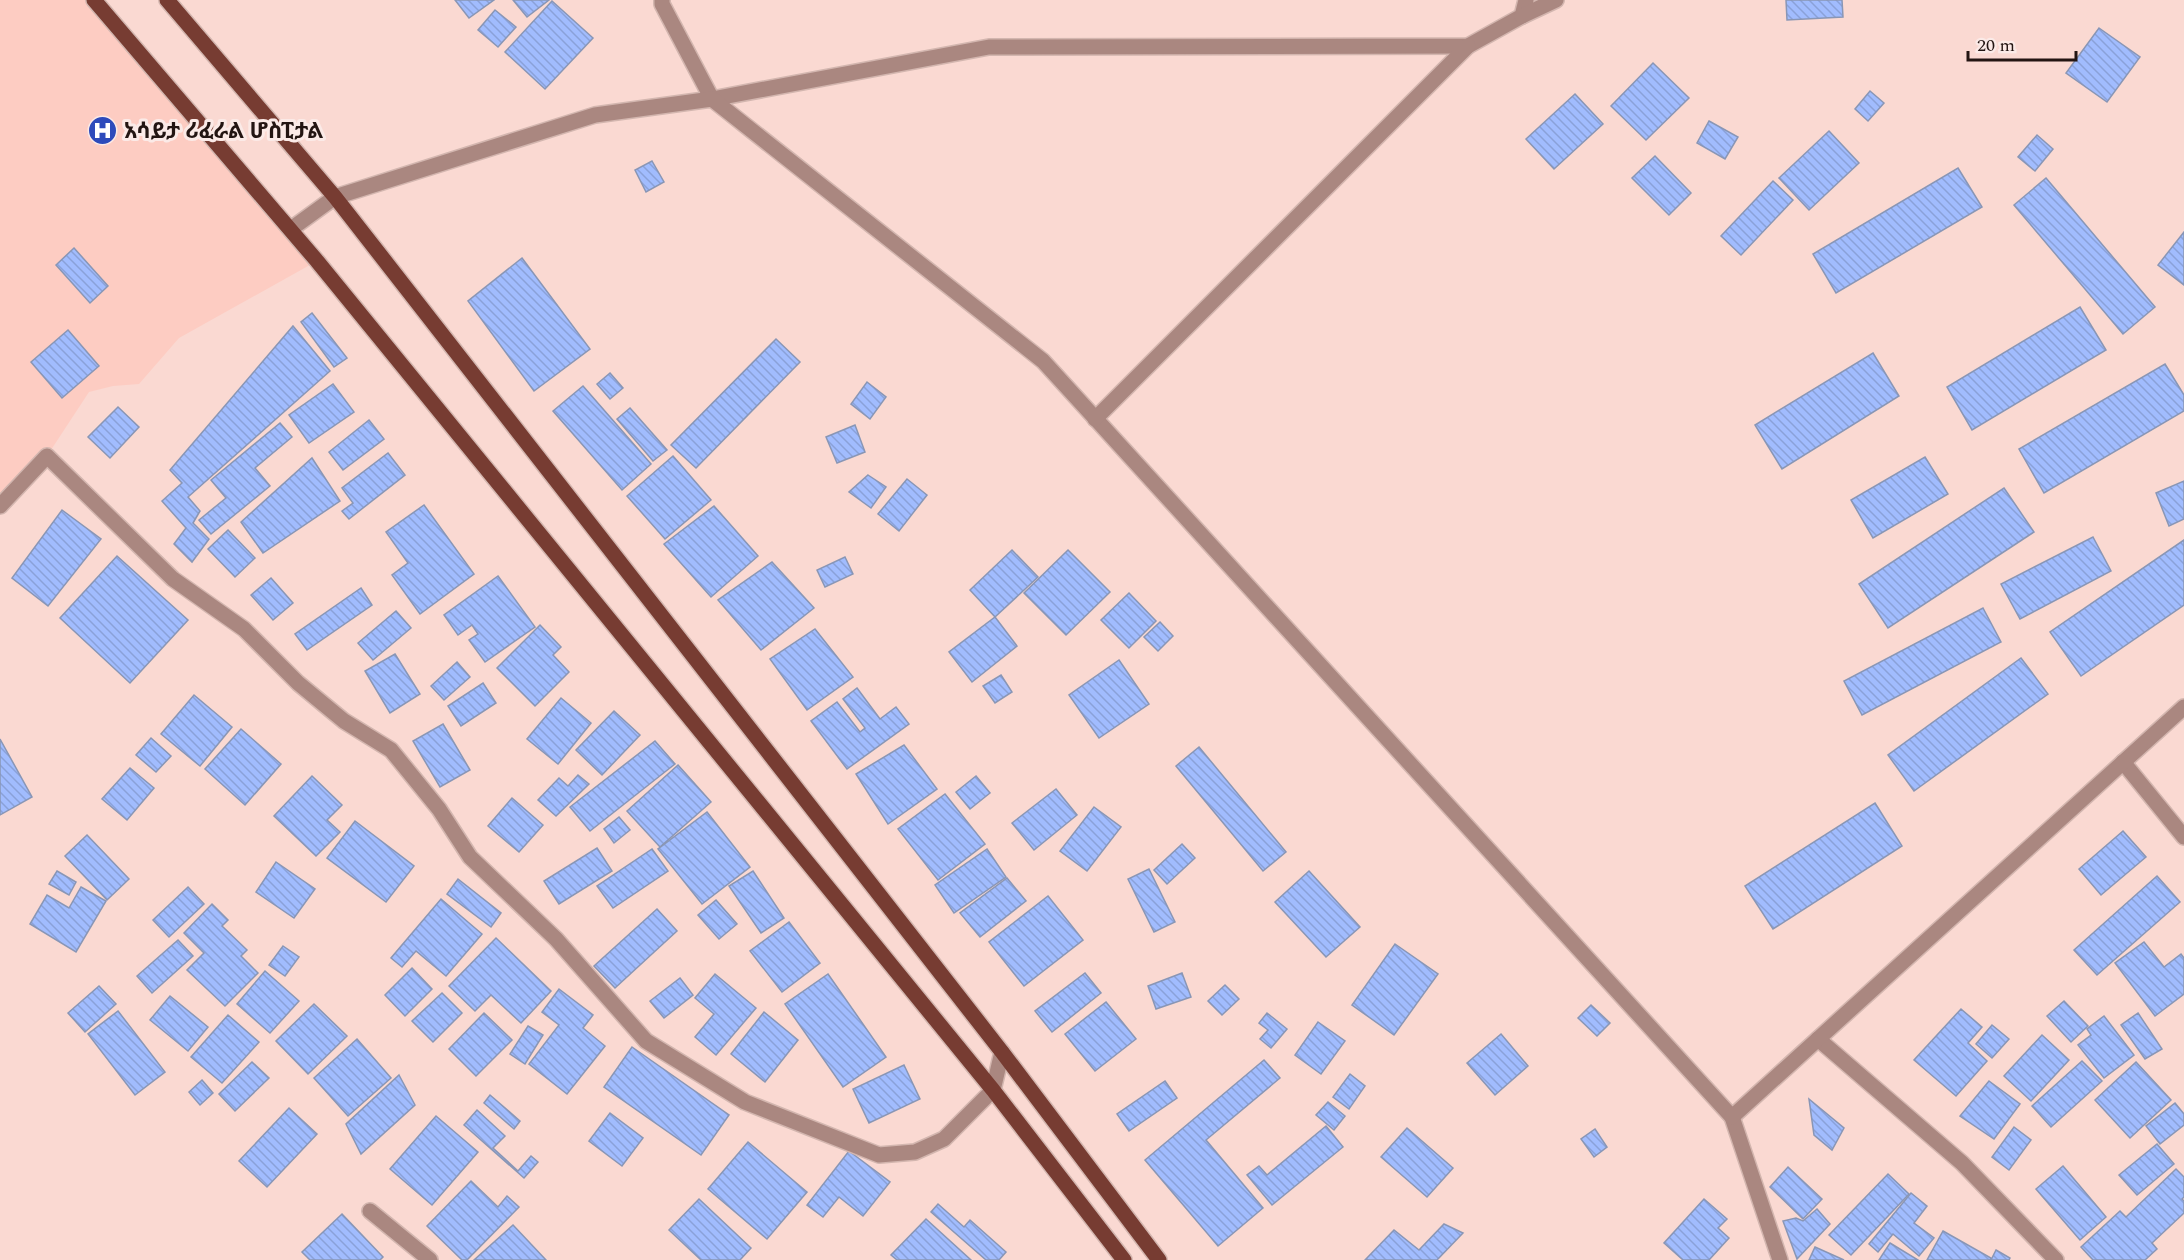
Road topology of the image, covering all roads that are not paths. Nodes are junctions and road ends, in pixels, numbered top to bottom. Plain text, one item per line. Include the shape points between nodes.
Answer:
1 (94, 0) edge
2 (166, 0) edge
3 (662, 0) edge
4 (1526, 0) edge
5 (1556, 0) edge
6 (1522, 16) junction
7 (1468, 46) junction
8 (712, 99) junction
9 (335, 197) junction
10 (291, 229) junction
11 (1095, 419) junction
12 (0, 506) edge
13 (2184, 707) edge
14 (2123, 762) junction
15 (2184, 837) edge
16 (1818, 1039) junction
17 (1002, 1052) junction
18 (993, 1090) junction
19 (1732, 1117) junction
20 (370, 1211) dead end
21 (430, 1260) edge
22 (1124, 1260) edge
23 (1159, 1260) edge
24 (1780, 1260) edge
25 (2056, 1260) edge

1 - 10 main road
2 - 9 main road
3 - 8 street
4 - 6 street
5 - 6 street
6 - 7 street
7 - 8 street via 989,47
7 - 11 street
8 - 9 street via 595,115
8 - 11 street via 1043,361
9 - 10 street
9 - 17 main road
10 - 18 main road
11 - 19 street
12 - 18 street via 47,456 173,579 244,629 298,683 344,721 391,750 439,809 470,857 556,939 646,1041 745,1102 879,1155 915,1152 944,1139
13 - 14 street
14 - 15 street
14 - 16 street
16 - 19 street
16 - 25 street via 1962,1163
17 - 18 street
17 - 23 main road
18 - 22 main road
19 - 24 street
20 - 21 street

